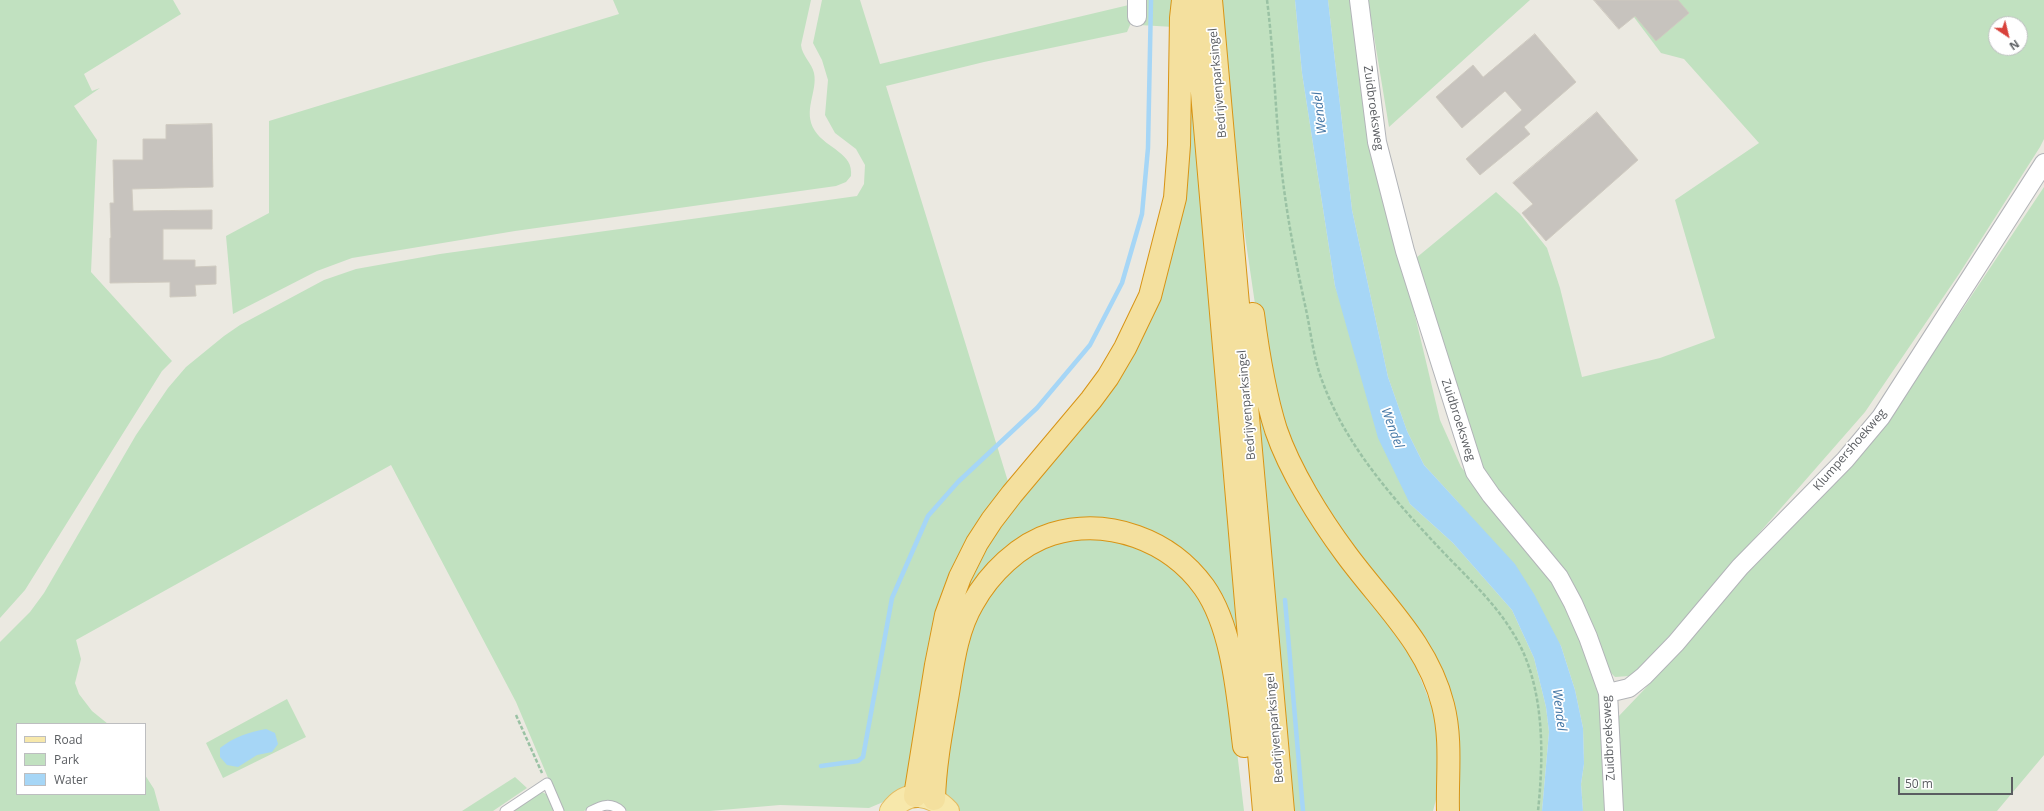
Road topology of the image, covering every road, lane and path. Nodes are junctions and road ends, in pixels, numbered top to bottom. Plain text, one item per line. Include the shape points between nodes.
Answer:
1 (1183, 0) edge
2 (1194, 0) edge
3 (1210, 0) edge
4 (1267, 0) edge
5 (1359, 0) edge
6 (2044, 163) edge
7 (1228, 188) junction
8 (1608, 693) junction
9 (516, 715) dead end
10 (547, 783) junction
11 (1448, 801) edge
12 (932, 802) edge
13 (505, 811) edge
14 (559, 811) edge
15 (591, 811) edge
16 (621, 811) edge
17 (891, 811) edge
18 (1252, 811) edge
19 (1264, 811) edge
20 (1282, 811) edge
21 (1442, 811) edge
22 (1538, 811) edge
23 (1614, 811) edge

1 - 12 highway via 1180,18 1179,145 1175,198 1150,296 1108,377 992,520 960,577 946,615 936,666
2 - 19 highway, Bedrijvenparksingel
3 - 7 highway, Bedrijvenparksingel
4 - 22 path via 1284,193 1309,329 1323,384 1342,426 1377,476 1430,538 1484,595 1514,633 1528,666 1541,719
5 - 8 street, Zuidbroeksweg via 1377,142 1405,252 1475,472 1559,577 1588,637
6 - 8 street, Klumpershoekweg via 1881,417 1845,460 1740,567 1676,644 1629,688
7 - 11 highway via 1248,276 1260,369 1277,431 1296,474 1320,517 1426,658 1444,705 1450,754
7 - 20 highway, Bedrijvenparksingel
8 - 23 street, Zuidbroeksweg
9 - 10 path
10 - 13 lane
10 - 14 lane
11 - 21 highway
12 - 17 main road via 903,800
12 - 18 highway via 956,650 961,628 972,603 992,575 1021,550 1051,534 1101,528 1138,536 1167,551 1188,568 1204,588 1222,624 1237,684
15 - 16 lane via 611,805

